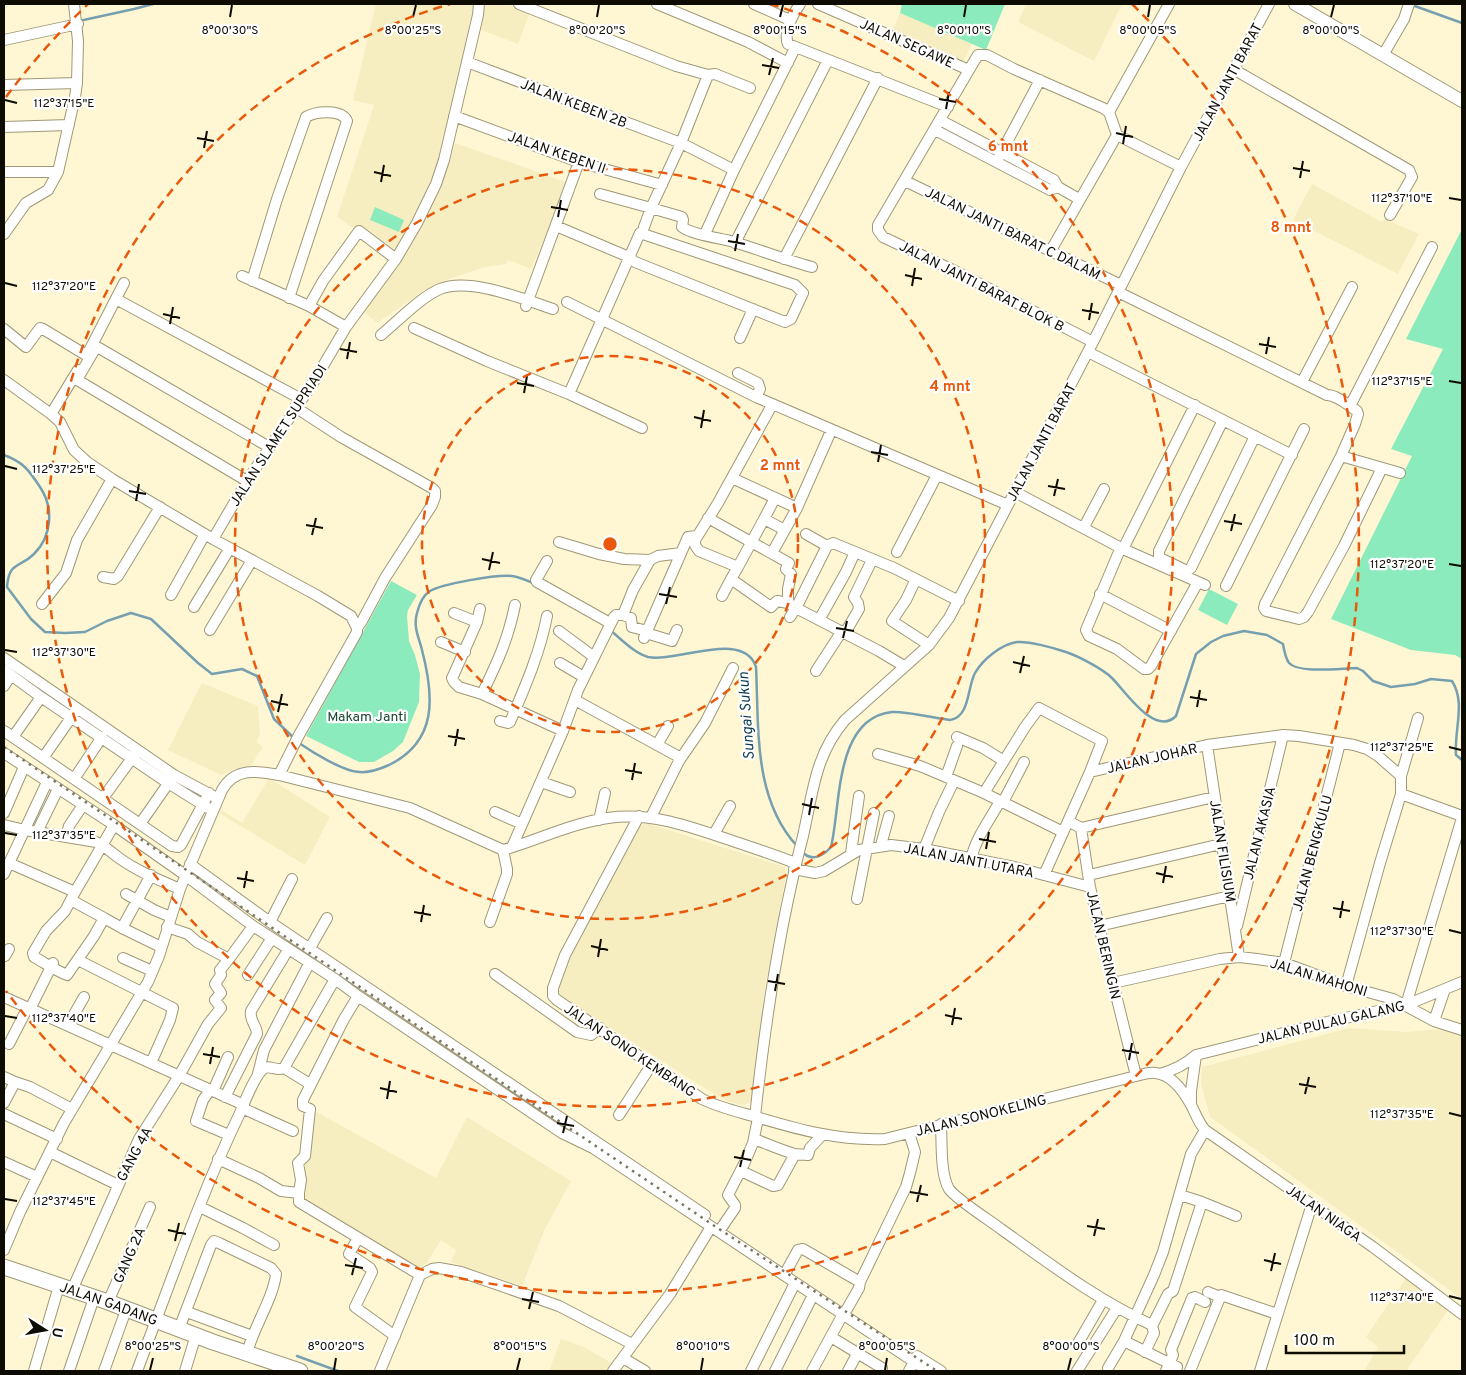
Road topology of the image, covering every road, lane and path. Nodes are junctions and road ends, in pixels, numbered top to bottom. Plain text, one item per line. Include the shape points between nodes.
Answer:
1 (479, 4) edge
2 (519, 4) edge
3 (657, 4) edge
4 (754, 4) edge
5 (800, 4) edge
6 (818, 4) edge
7 (1169, 4) edge
8 (1269, 4) edge
9 (1294, 4) edge
10 (1408, 5) edge
11 (76, 16) edge
12 (790, 20) junction
13 (4, 40) edge
14 (795, 48) junction
15 (1383, 55) junction
16 (828, 60) junction
17 (467, 62) junction
18 (788, 63) junction
19 (1233, 69) junction
20 (968, 70) junction
21 (708, 75) junction
22 (878, 78) junction
23 (1040, 80) junction
24 (77, 84) junction
25 (4, 85) edge
26 (750, 88) dead end
27 (1462, 100) edge
28 (948, 107) junction
29 (1109, 112) junction
30 (454, 116) junction
31 (940, 120) junction
32 (69, 125) junction
33 (4, 127) edge
34 (935, 130) junction
35 (1117, 135) junction
36 (681, 143) junction
37 (999, 157) junction
38 (580, 162) junction
39 (1181, 167) junction
40 (734, 170) junction
41 (4, 172) edge
42 (58, 172) junction
43 (905, 180) junction
44 (662, 185) junction
45 (600, 194) dead end
46 (1079, 199) junction
47 (652, 208) junction
48 (1390, 215) dead end
49 (556, 226) junction
50 (644, 227) dead end
51 (4, 234) edge
52 (705, 234) junction
53 (735, 243) junction
54 (1432, 247) dead end
55 (1050, 252) junction
56 (629, 257) junction
57 (396, 259) junction
58 (784, 259) junction
59 (812, 267) dead end
60 (242, 276) dead end
61 (252, 281) junction
62 (124, 283) dead end
63 (1352, 287) dead end
64 (1120, 289) junction
65 (289, 298) junction
66 (116, 300) junction
67 (568, 302) dead end
68 (527, 304) junction
69 (309, 306) junction
70 (552, 309) dead end
71 (752, 309) junction
72 (604, 319) junction
73 (346, 327) junction
74 (414, 328) dead end
75 (4, 329) edge
76 (382, 335) dead end
77 (740, 338) dead end
78 (1091, 347) junction
79 (86, 355) junction
80 (738, 373) dead end
81 (4, 380) edge
82 (1302, 382) junction
83 (569, 394) junction
84 (756, 397) junction
85 (298, 403) junction
86 (1346, 404) junction
87 (772, 405) junction
88 (1195, 405) junction
89 (51, 414) junction
90 (1223, 420) junction
91 (642, 428) dead end
92 (1304, 429) dead end
93 (831, 430) junction
94 (1255, 436) junction
95 (269, 447) junction
96 (1292, 455) junction
97 (1341, 456) junction
98 (1382, 468) junction
99 (936, 474) junction
100 (1400, 474) dead end
101 (732, 478) junction
102 (112, 479) junction
103 (247, 481) junction
104 (1104, 489) dead end
105 (1015, 492) junction
106 (775, 498) junction
107 (1008, 505) junction
108 (160, 507) junction
109 (797, 508) junction
110 (708, 518) junction
111 (764, 519) junction
112 (1084, 527) junction
113 (785, 530) junction
114 (806, 534) dead end
115 (209, 536) junction
116 (697, 536) junction
117 (559, 542) dead end
118 (751, 542) junction
119 (828, 546) junction
120 (230, 548) junction
121 (1122, 548) junction
122 (855, 552) junction
123 (897, 552) dead end
124 (681, 553) junction
125 (772, 553) junction
126 (252, 560) junction
127 (650, 560) junction
128 (872, 560) junction
129 (547, 561) dead end
130 (738, 567) junction
131 (103, 577) dead end
132 (916, 579) junction
133 (731, 580) junction
134 (1226, 586) dead end
135 (1100, 594) junction
136 (171, 595) dead end
137 (722, 596) dead end
138 (959, 601) junction
139 (42, 604) dead end
140 (792, 605) junction
141 (515, 606) dead end
142 (194, 607) dead end
143 (480, 609) dead end
144 (454, 613) dead end
145 (623, 615) junction
146 (547, 616) dead end
147 (790, 617) dead end
148 (819, 620) junction
149 (477, 622) junction
150 (610, 623) junction
151 (357, 628) junction
152 (210, 630) dead end
153 (677, 630) dead end
154 (559, 631) dead end
155 (1171, 631) junction
156 (843, 632) junction
157 (646, 634) junction
158 (441, 642) dead end
159 (929, 645) junction
160 (465, 652) junction
161 (594, 657) junction
162 (4, 658) edge
163 (560, 663) dead end
164 (904, 666) junction
165 (733, 668) dead end
166 (816, 671) dead end
167 (8, 673) edge
168 (584, 677) junction
169 (4, 686) edge
170 (482, 694) junction
171 (41, 697) junction
172 (574, 700) junction
173 (515, 709) junction
174 (74, 714) junction
175 (1418, 718) dead end
176 (500, 721) dead end
177 (668, 726) dead end
178 (4, 731) edge
179 (563, 731) junction
180 (1283, 735) junction
181 (102, 737) junction
182 (13, 738) junction
183 (1340, 743) junction
184 (657, 745) junction
185 (1207, 746) junction
186 (4, 753) edge
187 (134, 754) junction
188 (878, 754) dead end
189 (44, 758) junction
190 (681, 758) junction
191 (1004, 760) junction
192 (1024, 762) dead end
193 (24, 767) junction
194 (1090, 772) junction
195 (280, 775) junction
196 (1401, 776) junction
197 (74, 779) junction
198 (171, 779) junction
199 (950, 779) junction
200 (47, 782) junction
201 (541, 782) junction
202 (58, 789) junction
203 (570, 792) dead end
204 (209, 793) junction
205 (605, 793) dead end
206 (984, 793) junction
207 (1401, 794) junction
208 (859, 796) dead end
209 (1214, 797) junction
210 (103, 798) junction
211 (219, 798) junction
212 (1002, 802) junction
213 (83, 805) junction
214 (203, 805) junction
215 (730, 806) dead end
216 (213, 812) junction
217 (495, 812) dead end
218 (4, 813) edge
219 (874, 813) dead end
220 (639, 816) junction
221 (889, 816) dead end
222 (651, 817) junction
223 (1462, 817) edge
224 (600, 820) junction
225 (1068, 820) junction
226 (140, 824) junction
227 (522, 824) junction
228 (4, 825) edge
229 (114, 826) junction
230 (1081, 828) junction
231 (25, 830) junction
232 (37, 832) junction
233 (1063, 832) junction
234 (714, 834) junction
235 (66, 837) junction
236 (103, 844) junction
237 (1221, 844) junction
238 (881, 845) junction
239 (867, 848) junction
240 (508, 849) junction
241 (924, 849) junction
242 (851, 853) junction
243 (971, 859) junction
244 (795, 863) junction
245 (190, 864) junction
246 (5, 870) edge
247 (151, 875) junction
248 (185, 875) junction
249 (1044, 875) junction
250 (1089, 875) junction
251 (292, 879) dead end
252 (1090, 887) junction
253 (180, 889) junction
254 (126, 894) dead end
255 (73, 896) junction
256 (1230, 896) junction
257 (858, 899) dead end
258 (137, 901) junction
259 (171, 917) junction
260 (104, 918) junction
261 (327, 918) dead end
262 (270, 922) junction
263 (490, 922) dead end
264 (253, 926) junction
265 (1099, 926) junction
266 (167, 927) junction
267 (122, 928) junction
268 (1235, 932) junction
269 (272, 938) junction
270 (161, 947) junction
271 (310, 948) junction
272 (288, 950) junction
273 (1239, 957) junction
274 (123, 958) dead end
275 (230, 959) junction
276 (78, 960) junction
277 (1284, 963) junction
278 (53, 964) junction
279 (309, 964) junction
280 (152, 971) junction
281 (495, 974) dead end
282 (248, 975) dead end
283 (335, 979) junction
284 (1462, 982) edge
285 (1113, 983) junction
286 (1346, 986) junction
287 (1445, 990) junction
288 (141, 993) junction
289 (358, 996) junction
290 (84, 997) dead end
291 (4, 998) edge
292 (1406, 1005) junction
293 (29, 1008) junction
294 (1434, 1021) junction
295 (68, 1025) junction
296 (600, 1028) junction
297 (1462, 1030) edge
298 (9, 1044) dead end
299 (110, 1044) junction
300 (1196, 1055) junction
301 (228, 1057) dead end
302 (152, 1063) junction
303 (652, 1064) junction
304 (284, 1068) junction
305 (1160, 1074) junction
306 (258, 1075) junction
307 (179, 1076) junction
308 (1136, 1076) junction
309 (4, 1078) edge
310 (14, 1082) junction
311 (310, 1084) junction
312 (212, 1090) junction
313 (225, 1097) junction
314 (4, 1103) edge
315 (243, 1107) junction
316 (1192, 1107) junction
317 (72, 1109) junction
318 (4, 1114) edge
319 (619, 1115) dead end
320 (757, 1117) junction
321 (941, 1124) junction
322 (1204, 1130) junction
323 (293, 1131) dead end
324 (909, 1133) junction
325 (229, 1135) junction
326 (822, 1135) junction
327 (57, 1138) junction
328 (754, 1139) junction
329 (50, 1152) junction
330 (795, 1154) junction
331 (218, 1159) junction
332 (4, 1162) edge
333 (741, 1171) junction
334 (37, 1177) junction
335 (118, 1184) junction
336 (299, 1193) junction
337 (1180, 1195) junction
338 (1202, 1202) junction
339 (1312, 1204) junction
340 (150, 1207) dead end
341 (200, 1207) junction
342 (1236, 1216) dead end
343 (717, 1227) junction
344 (358, 1238) junction
345 (274, 1245) dead end
346 (4, 1250) edge
347 (4, 1267) edge
348 (787, 1270) junction
349 (420, 1275) junction
350 (860, 1282) junction
351 (795, 1283) junction
352 (65, 1289) junction
353 (813, 1295) junction
354 (1220, 1297) junction
355 (101, 1300) junction
356 (1103, 1300) junction
357 (1117, 1308) junction
358 (126, 1310) junction
359 (186, 1312) junction
360 (845, 1312) junction
361 (1277, 1314) junction
362 (1462, 1314) edge
363 (1135, 1317) junction
364 (156, 1320) junction
365 (220, 1324) junction
366 (1152, 1325) junction
367 (179, 1329) junction
368 (196, 1335) junction
369 (252, 1336) junction
370 (395, 1336) junction
371 (831, 1336) junction
372 (1124, 1341) junction
373 (213, 1342) junction
374 (632, 1344) junction
375 (1077, 1346) dead end
376 (1145, 1352) junction
377 (247, 1353) junction
378 (857, 1354) junction
379 (623, 1358) junction
380 (911, 1367) edge
381 (1108, 1368) dead end
382 (1170, 1369) edge
383 (34, 1371) edge
384 (68, 1371) edge
385 (104, 1371) edge
386 (138, 1371) edge
387 (185, 1371) edge
388 (300, 1371) edge
389 (380, 1371) edge
390 (613, 1371) edge
391 (645, 1371) edge
392 (751, 1371) edge
393 (775, 1371) edge
394 (812, 1371) edge
395 (848, 1371) edge
396 (882, 1371) edge
397 (928, 1371) edge
398 (941, 1371) edge
399 (1077, 1371) edge
400 (1190, 1371) edge
401 (1260, 1371) edge

1 - 17 street, JALAN SLAMET SUPRIADI
2 - 21 street via 676,66
3 - 18 street via 748,42
4 - 12 street
5 - 12 street
6 - 20 street, JALAN SEGAWE
7 - 29 street
8 - 19 street, JALAN JANTI BARAT
9 - 15 main road
10 - 15 street via 1404,19
11 - 13 street
11 - 24 street
12 - 14 street via 786,40
14 - 16 street
14 - 18 street
15 - 27 main road
16 - 22 street
16 - 53 street
17 - 30 street, JALAN SLAMET SUPRIADI
17 - 36 street, JALAN KEBEN 2B
18 - 40 street
19 - 39 street, JALAN JANTI BARAT
19 - 48 street via 1409,170 1412,176
20 - 23 street via 978,55 987,55
20 - 28 street
21 - 26 street via 715,74
21 - 36 street
22 - 28 street
22 - 58 street
23 - 29 street
23 - 37 street
24 - 25 street
24 - 32 street
28 - 31 street
29 - 35 street
30 - 38 street, JALAN KEBEN II
30 - 57 street, JALAN SLAMET SUPRIADI via 436,184
31 - 34 street
31 - 37 street
32 - 33 street
32 - 42 street
34 - 37 street
34 - 43 street
35 - 39 street
35 - 46 street
36 - 40 street, JALAN KEBEN 2B
36 - 44 street
37 - 46 street via 1050,190 1058,187
38 - 44 street, JALAN KEBEN II
38 - 49 street
39 - 64 street, JALAN JANTI BARAT
40 - 52 street
41 - 42 street
42 - 51 street via 48,190 26,203
43 - 55 street, JALAN JANTI BARAT C DALAM
43 - 78 street, JALAN JANTI BARAT BLOK B via 878,225 883,237 955,271
44 - 47 street
45 - 47 street
46 - 55 street
47 - 50 street
47 - 52 street via 679,216 687,230
49 - 56 street
49 - 68 street
52 - 53 street
53 - 58 street
54 - 86 street
55 - 64 street, JALAN JANTI BARAT C DALAM
56 - 71 street via 634,262
56 - 71 street via 640,233 801,289 788,321
56 - 72 street
57 - 69 street via 359,231
57 - 73 street, JALAN SLAMET SUPRIADI
58 - 59 street
60 - 61 street
61 - 65 street
61 - 65 street via 276,199 306,117 320,112 341,114 347,121
62 - 66 street
63 - 82 street
64 - 78 street, JALAN JANTI BARAT
64 - 82 street, JALAN JANTI BARAT C DALAM
65 - 69 street
66 - 79 street
66 - 85 street
67 - 72 street
68 - 70 street
68 - 76 street via 487,289 458,285 439,289
69 - 73 street
71 - 77 street
72 - 83 street
72 - 84 street
73 - 85 street, JALAN SLAMET SUPRIADI
74 - 83 street
75 - 79 street via 26,347 40,328
78 - 88 street, JALAN JANTI BARAT BLOK B
78 - 105 street, JALAN JANTI BARAT
79 - 89 street
80 - 84 street via 758,383 760,390
81 - 89 street
82 - 86 street, JALAN JANTI BARAT C DALAM
83 - 91 street
84 - 87 street
85 - 95 street, JALAN SLAMET SUPRIADI
85 - 151 street via 341,437 435,491 432,505
86 - 97 street via 1356,411 1357,419
87 - 93 street
87 - 101 street
88 - 90 street, JALAN JANTI BARAT BLOK B
88 - 121 street
89 - 102 street via 60,422 79,456
90 - 94 street, JALAN JANTI BARAT BLOK B
90 - 94 street via 1159,551 1162,559 1187,571 1191,568
92 - 96 street
93 - 99 street
93 - 109 street
94 - 96 street, JALAN JANTI BARAT BLOK B
95 - 103 street, JALAN SLAMET SUPRIADI
95 - 103 street via 108,353 95,349 79,381
96 - 134 street
97 - 98 street
97 - 98 street via 1265,604 1266,612 1304,617 1344,546
98 - 100 street
99 - 107 street
99 - 123 street
101 - 106 street
101 - 110 street
102 - 108 street
102 - 139 street via 77,540 66,572
103 - 115 street, JALAN SLAMET SUPRIADI
104 - 112 street
105 - 107 street, JALAN JANTI BARAT
105 - 112 street
106 - 109 street
106 - 111 street
107 - 138 street, JALAN JANTI BARAT
108 - 115 street
108 - 131 street via 118,576 114,579
109 - 113 street
110 - 116 street
110 - 118 street
111 - 113 street
111 - 118 street
112 - 121 street
113 - 125 street
114 - 119 street
115 - 120 street
115 - 136 street, JALAN SLAMET SUPRIADI
116 - 124 street via 688,537
116 - 130 street via 694,545 699,551
117 - 127 street via 616,557
118 - 125 street
118 - 130 street
119 - 122 street via 833,543
119 - 140 street
120 - 126 street
120 - 142 street
121 - 135 street
121 - 155 street via 1202,584
122 - 128 street
122 - 148 street
124 - 127 street
124 - 157 street
125 - 140 street via 789,563 786,569 791,574 788,590
126 - 151 street via 351,616
126 - 152 street
127 - 145 street
128 - 132 street
128 - 156 street via 854,597 859,609
129 - 150 street via 537,582
130 - 133 street
132 - 138 street
132 - 159 street via 892,621
133 - 137 street
133 - 140 street via 771,608 777,601
135 - 155 street
135 - 155 street via 1086,628 1087,633 1144,669 1151,666
138 - 159 street, JALAN JANTI BARAT
140 - 147 street
140 - 148 street
141 - 170 street via 503,652
143 - 149 street
144 - 149 street
145 - 150 street via 616,615
145 - 157 street via 631,618 632,626
146 - 173 street via 542,644
148 - 156 street
149 - 160 street
150 - 161 street
151 - 195 street
153 - 157 street via 670,645
154 - 161 street
156 - 164 street
156 - 166 street
158 - 160 street
159 - 164 street, JALAN JANTI BARAT
160 - 170 street via 452,678 459,687
161 - 168 street
162 - 174 street
163 - 168 street
164 - 244 street, JALAN JANTI BARAT via 845,720 830,739 816,773
165 - 190 street via 705,723
167 - 169 street
167 - 171 street
168 - 172 street
170 - 173 street
171 - 174 street
171 - 182 street
172 - 179 street
172 - 184 street
173 - 176 street via 509,723
173 - 179 street
174 - 181 street
174 - 187 street
174 - 189 street
175 - 196 street
177 - 184 street
178 - 182 street
179 - 201 street
180 - 183 street, JALAN JOHAR
180 - 185 street, JALAN JOHAR
180 - 268 street, JALAN AKASIA
181 - 187 street
181 - 197 street
182 - 189 street
183 - 196 street, JALAN JOHAR via 1367,749
183 - 277 street, JALAN BENGKULU
184 - 190 street
185 - 194 street, JALAN JOHAR
185 - 209 street, JALAN FILISIUM
186 - 193 street
187 - 198 street
187 - 210 street
188 - 199 street
189 - 197 street
190 - 222 street
191 - 194 street via 1039,708 1102,741
191 - 199 street via 984,748 957,742
191 - 206 street
192 - 212 street
193 - 200 street
193 - 218 street
194 - 225 street, JALAN JOHAR
195 - 211 street via 260,771 238,774 226,784
195 - 240 street via 415,810
196 - 207 street
197 - 210 street
198 - 204 street
198 - 214 street
198 - 226 street
199 - 206 street
199 - 241 street
200 - 202 street
200 - 231 street
201 - 203 street
201 - 227 street
202 - 213 street
202 - 232 street
204 - 211 street
204 - 214 street
205 - 224 street
206 - 212 street
207 - 223 street
207 - 286 street
208 - 242 street
209 - 230 street
209 - 237 street, JALAN FILISIUM
210 - 226 street
211 - 216 street
212 - 233 street
212 - 243 street via 980,834
213 - 229 street
213 - 235 street via 69,826
214 - 216 street
214 - 226 street via 178,847
215 - 234 street
216 - 245 street
217 - 227 street
219 - 239 street
220 - 222 street, JALAN JANTI UTARA
220 - 224 street, JALAN JANTI UTARA
220 - 296 street, JALAN SONO KEMBANG via 566,954 553,988 553,996 557,1000
221 - 238 street
222 - 234 street, JALAN JANTI UTARA
223 - 292 street
224 - 240 street, JALAN JANTI UTARA
225 - 230 street
225 - 233 street, JALAN JOHAR
227 - 240 street
228 - 231 street
229 - 236 street
229 - 248 street
230 - 250 street, JALAN BERINGIN
231 - 232 street
231 - 246 street
232 - 235 street
233 - 249 street, JALAN JOHAR
234 - 244 street, JALAN JANTI UTARA
235 - 236 street
236 - 247 street via 120,858
236 - 255 street
237 - 250 street
237 - 256 street, JALAN FILISIUM
238 - 239 street, JALAN JANTI UTARA
238 - 241 street, JALAN JANTI UTARA
239 - 242 street, JALAN JANTI UTARA
239 - 257 street
240 - 263 street via 507,874
241 - 243 street, JALAN JANTI UTARA
242 - 244 street, JALAN JANTI UTARA via 824,871 815,873
243 - 249 street, JALAN JANTI UTARA
244 - 320 street, JALAN JANTI BARAT via 770,989
245 - 248 street
245 - 262 street
246 - 255 street
247 - 253 street
247 - 258 street
248 - 253 street
248 - 264 street
249 - 252 street, JALAN JANTI UTARA
250 - 252 street, JALAN BERINGIN
251 - 262 street
252 - 265 street, JALAN BERINGIN
253 - 259 street
254 - 258 street
255 - 260 street
255 - 278 street via 33,953 34,957
256 - 265 street
256 - 268 street, JALAN FILISIUM
258 - 259 street
258 - 267 street
259 - 266 street
260 - 267 street
260 - 276 street
261 - 271 street
262 - 271 street
264 - 269 street
264 - 275 street
265 - 285 street, JALAN BERINGIN
266 - 270 street
266 - 275 street via 188,934
267 - 270 street
268 - 273 street, JALAN FILISIUM
269 - 272 street
269 - 282 street
270 - 280 street
271 - 343 street
272 - 279 street
272 - 313 street via 251,1011 250,1018 257,1034
273 - 277 street, JALAN MAHONI
273 - 285 street, JALAN MAHONI
274 - 280 street
275 - 307 street, GANG 4A via 220,970 221,975 215,984 221,993 214,1000 220,1009 196,1042
276 - 278 street via 68,975 54,970
276 - 288 street
277 - 286 street, JALAN MAHONI
278 - 293 street
279 - 283 street
279 - 306 street via 264,1050
280 - 288 street
281 - 296 street via 577,1032 591,1035
283 - 289 street
283 - 304 street
284 - 287 street, JALAN PULAU GALANG
285 - 308 street, JALAN BERINGIN
286 - 292 street, JALAN MAHONI
287 - 292 street, JALAN PULAU GALANG
287 - 294 street
288 - 299 street
288 - 302 street via 173,1008
289 - 311 street
289 - 343 street via 562,1133 593,1148
290 - 295 street
291 - 293 street
292 - 294 street, JALAN MAHONI
292 - 300 street, JALAN PULAU GALANG
293 - 295 street
293 - 298 street
294 - 297 street, JALAN MAHONI
295 - 299 street
296 - 303 street, JALAN SONO KEMBANG
299 - 302 street
299 - 317 street
300 - 305 street, JALAN PULAU GALANG via 1173,1071
300 - 316 street
301 - 312 street
302 - 307 street
303 - 319 street
303 - 320 street, JALAN SONO KEMBANG via 713,1105
304 - 306 street via 265,1067
304 - 311 street
305 - 308 street, JALAN SONOKELING
305 - 316 street via 1177,1085
306 - 315 street
307 - 312 street
307 - 335 street, GANG 4A via 139,1139
308 - 321 street, JALAN SONOKELING
309 - 310 street
310 - 314 street
310 - 317 street
311 - 336 street via 303,1100 303,1106 310,1109 305,1156 298,1163
312 - 313 street
312 - 325 street via 202,1105 197,1123
313 - 315 street
315 - 323 street
315 - 325 street
316 - 322 street, JALAN NIAGA
317 - 327 street
318 - 327 street
320 - 326 street, JALAN SONOKELING
320 - 328 street, JALAN JANTI BARAT
321 - 324 street, JALAN SONOKELING
321 - 356 street via 943,1164 950,1189 1052,1267
322 - 337 street via 1190,1154
322 - 339 street, JALAN NIAGA
324 - 326 street, JALAN SONOKELING via 867,1140
324 - 350 street via 915,1152 906,1187
325 - 331 street
326 - 330 street via 810,1148 808,1156
327 - 329 street
328 - 330 street
328 - 333 street, JALAN JANTI BARAT
329 - 334 street
329 - 335 street
330 - 333 street via 778,1185 773,1186
331 - 336 street via 280,1191
331 - 341 street
332 - 334 street
333 - 343 street, JALAN JANTI BARAT via 728,1196 735,1208
334 - 346 street
335 - 352 street, GANG 4A
336 - 344 street via 298,1202
337 - 338 street
337 - 363 street via 1163,1252
338 - 342 street
338 - 366 street via 1173,1291 1168,1294
339 - 361 street
339 - 362 street, JALAN NIAGA
340 - 355 street, GANG 2A
341 - 345 street
341 - 364 street
343 - 348 street
343 - 351 street
343 - 374 street
344 - 349 street
344 - 370 street via 349,1254 372,1272 355,1307
347 - 352 highway, JALAN GADANG
348 - 350 street via 798,1250 803,1249
348 - 360 street
349 - 370 street
349 - 374 street via 439,1268 461,1272 559,1306
350 - 360 street
351 - 353 street
351 - 392 street
352 - 355 highway, JALAN GADANG
352 - 383 street, GANG 4A
353 - 360 street
353 - 393 street
354 - 361 street via 1223,1295
354 - 382 street via 1192,1298 1171,1350
354 - 400 street
355 - 358 highway, JALAN GADANG
355 - 384 street, GANG 2A
356 - 357 street
356 - 375 street
357 - 363 street
357 - 399 street
358 - 364 highway, JALAN GADANG
358 - 385 street
359 - 365 street
359 - 367 street
359 - 369 street via 214,1241 271,1268 276,1274
360 - 371 street
360 - 380 street
360 - 398 street
361 - 401 street
363 - 366 street
363 - 372 street
364 - 367 highway, JALAN GADANG
364 - 386 street
365 - 369 street
365 - 373 street
366 - 376 street via 1154,1333
367 - 368 highway, JALAN GADANG
368 - 373 highway, JALAN GADANG
368 - 387 street
369 - 377 street
370 - 389 street
371 - 378 street
371 - 394 street
372 - 376 street
372 - 381 street
373 - 377 highway, JALAN GADANG
374 - 379 street
376 - 382 street
377 - 388 highway, JALAN GADANG
378 - 395 street
378 - 396 street
379 - 390 street
379 - 391 street
380 - 397 street

